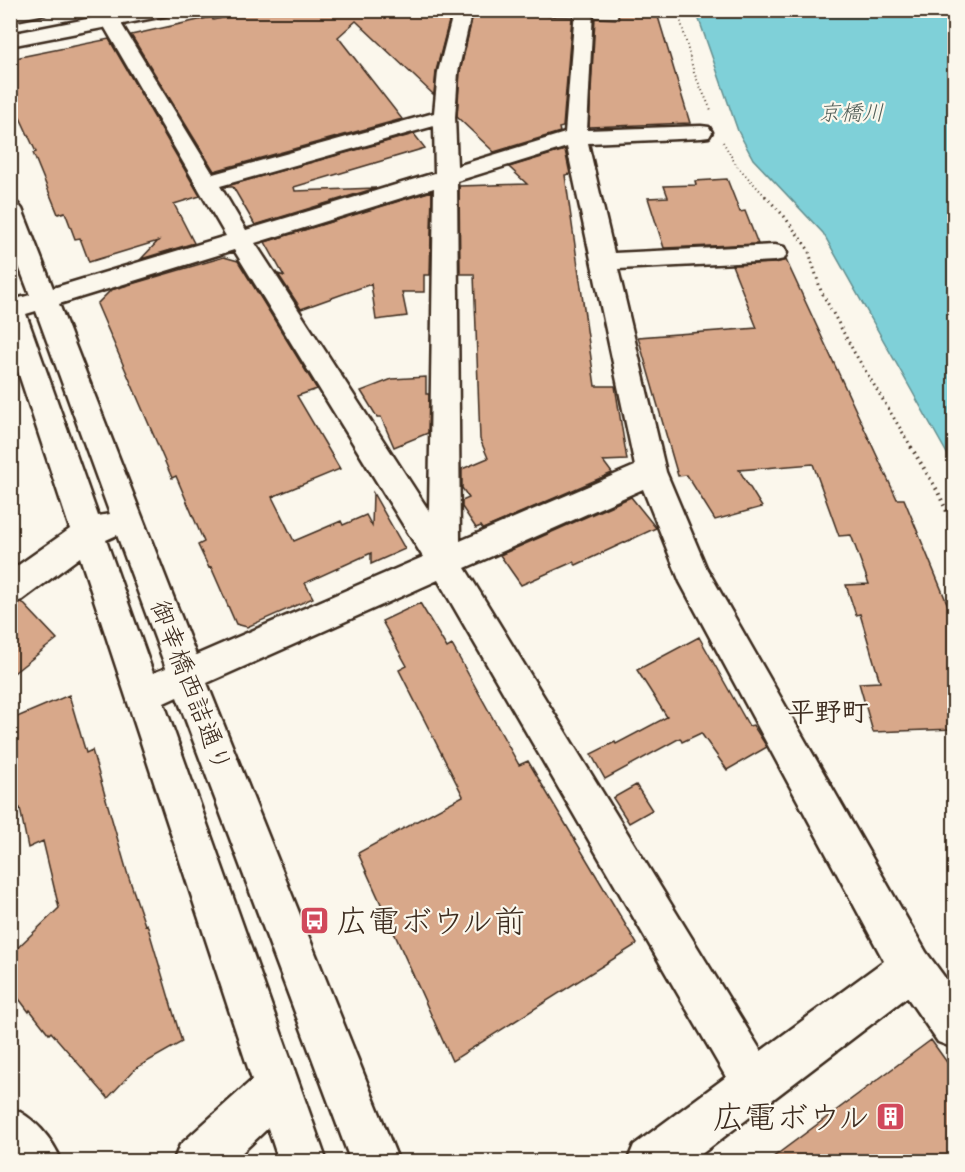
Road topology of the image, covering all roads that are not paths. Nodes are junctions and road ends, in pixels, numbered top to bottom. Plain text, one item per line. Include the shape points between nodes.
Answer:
1 (38, 10) edge
2 (164, 10) edge
3 (463, 10) edge
4 (584, 10) edge
5 (10, 16) edge
6 (110, 21) junction
7 (10, 40) edge
8 (444, 117) junction
9 (712, 129) road end
10 (576, 137) junction
11 (446, 179) junction
12 (206, 183) junction
13 (10, 209) edge
14 (240, 239) junction
15 (775, 253) dead end
16 (604, 262) junction
17 (19, 306) edge
18 (651, 472) junction
19 (127, 518) junction
20 (87, 534) junction
21 (444, 562) junction
22 (10, 590) edge
23 (186, 675) junction
24 (142, 695) junction
25 (911, 967) junction
26 (954, 1026) edge
27 (755, 1083) junction
28 (278, 1087) junction
29 (10, 1130) edge
30 (38, 1161) edge
31 (197, 1161) edge
32 (303, 1161) edge
33 (375, 1161) edge
34 (651, 1161) edge

1 - 5 main road
2 - 6 main road
3 - 8 main road via 448,72
4 - 10 main road
6 - 7 main road
6 - 12 main road
8 - 11 main road
8 - 12 main road
9 - 10 main road
10 - 11 main road
10 - 16 main road
11 - 14 main road
11 - 21 main road
12 - 14 main road
13 - 17 main road, 御幸橋西詰通り
14 - 17 main road
14 - 21 main road
15 - 16 main road
16 - 18 main road
17 - 19 main road, 御幸橋西詰通り
17 - 20 main road, 御幸橋西詰通り
18 - 21 main road
18 - 25 main road via 692,572
19 - 20 main road
19 - 23 main road, 御幸橋西詰通り
20 - 22 main road
20 - 24 main road, 御幸橋西詰通り
21 - 23 main road
21 - 27 main road
23 - 24 main road
23 - 33 main road, 御幸橋西詰通り
24 - 28 main road, 御幸橋西詰通り
25 - 26 main road
25 - 27 main road
27 - 34 main road
28 - 31 main road
28 - 32 main road, 御幸橋西詰通り
29 - 30 main road

